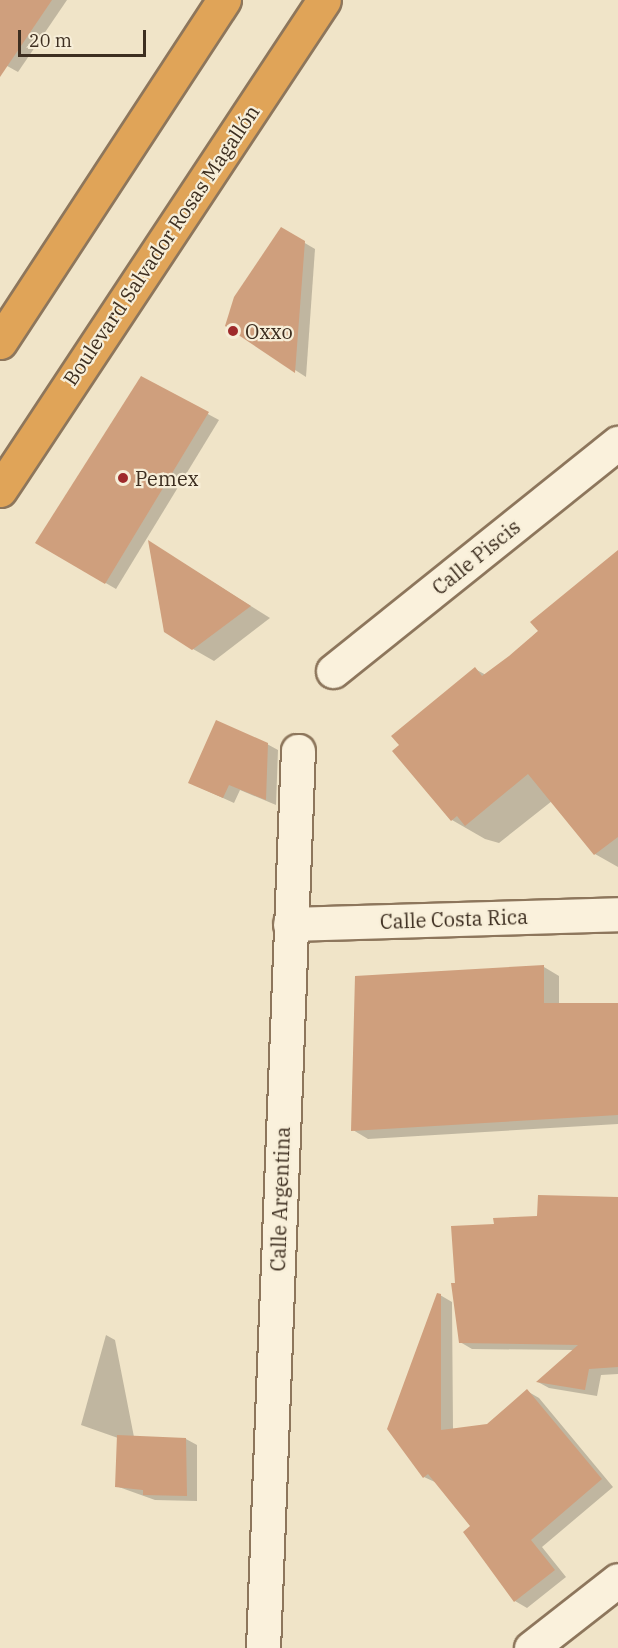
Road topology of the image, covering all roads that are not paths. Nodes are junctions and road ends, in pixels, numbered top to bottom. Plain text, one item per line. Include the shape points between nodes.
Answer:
1 (224, 0) edge
2 (324, 0) edge
3 (0, 342) edge
4 (615, 450) edge
5 (4, 483) edge
6 (333, 671) dead end
7 (298, 751) dead end
8 (618, 914) edge
9 (290, 924) junction
10 (618, 1580) edge
11 (263, 1648) edge
12 (531, 1648) edge

1 - 3 highway
2 - 5 highway, Boulevard Salvador Rosas Magallón
4 - 6 street, Calle Piscis
7 - 9 street, Calle Argentina
8 - 9 street, Calle Costa Rica
9 - 11 street, Calle Argentina
10 - 12 street

